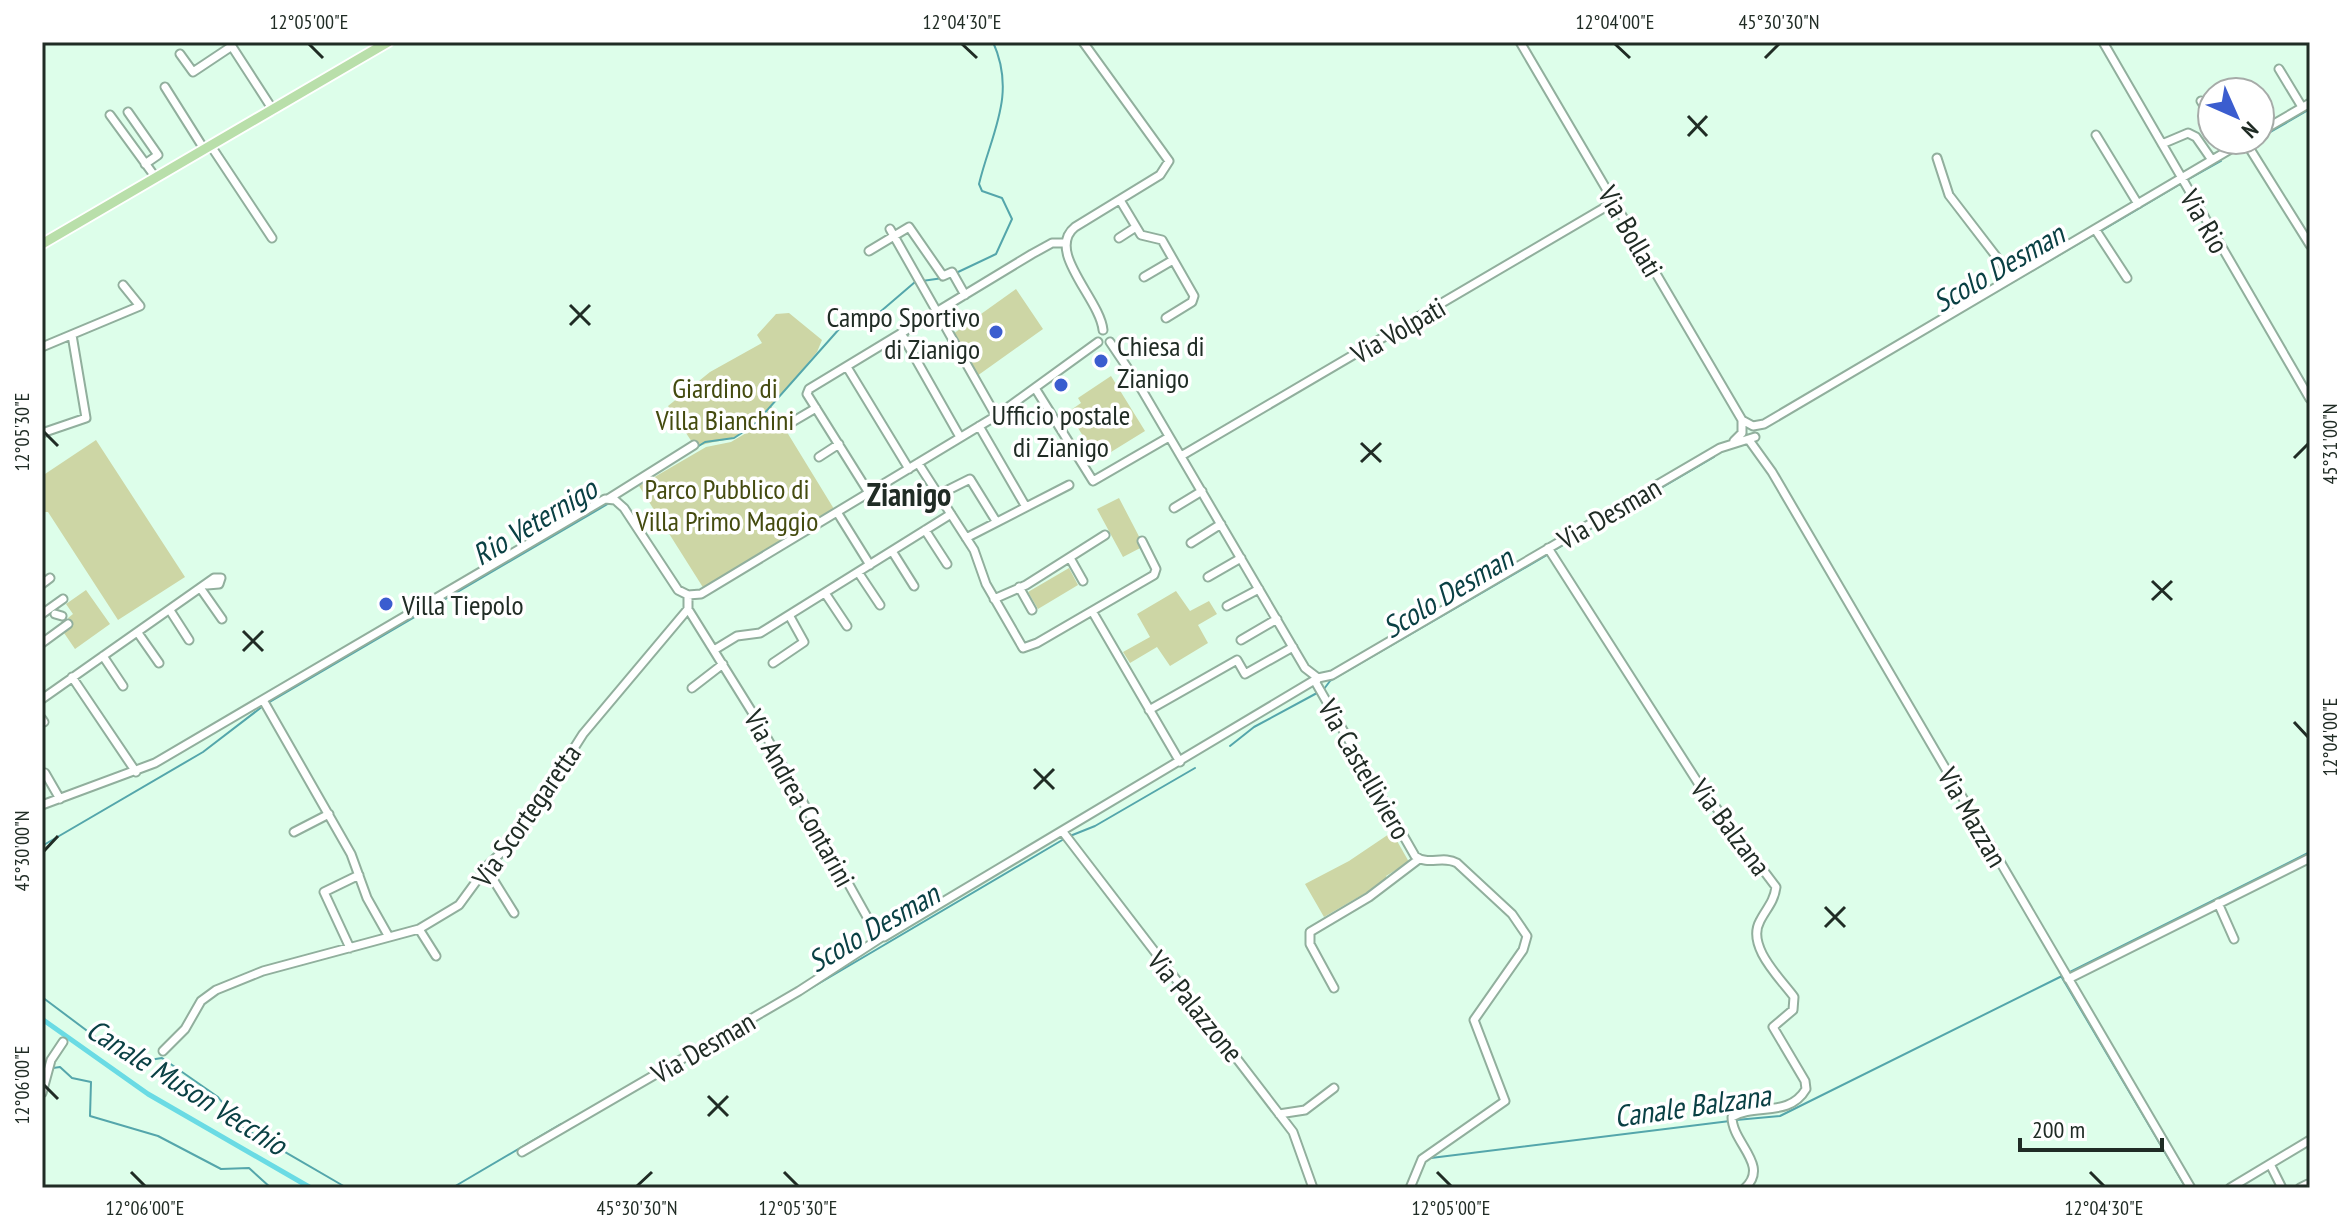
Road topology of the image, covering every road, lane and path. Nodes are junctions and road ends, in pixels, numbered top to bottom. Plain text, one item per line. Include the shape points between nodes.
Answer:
1 (388, 42) edge
2 (1083, 42) edge
3 (1520, 42) edge
4 (2103, 42) edge
5 (230, 44) edge
6 (180, 54) dead end
7 (2279, 69) dead end
8 (165, 87) dead end
9 (2306, 105) edge
10 (273, 110) junction
11 (128, 112) dead end
12 (110, 115) dead end
13 (2276, 123) edge
14 (2096, 135) dead end
15 (2162, 144) junction
16 (208, 148) junction
17 (2219, 156) edge
18 (2256, 156) edge
19 (1937, 158) dead end
20 (2212, 160) junction
21 (145, 164) junction
22 (156, 178) junction
23 (2182, 182) junction
24 (1120, 200) junction
25 (1615, 204) junction
26 (2138, 204) junction
27 (1136, 227) junction
28 (2097, 231) junction
29 (892, 232) junction
30 (272, 238) dead end
31 (1119, 238) dead end
32 (1064, 243) junction
33 (42, 244) edge
34 (2310, 245) edge
35 (869, 251) dead end
36 (1173, 260) junction
37 (1144, 277) dead end
38 (2012, 277) junction
39 (2127, 278) dead end
40 (123, 285) dead end
41 (965, 295) junction
42 (937, 311) junction
43 (1166, 318) dead end
44 (1103, 330) junction
45 (901, 333) junction
46 (72, 335) junction
47 (1098, 342) junction
48 (1110, 342) junction
49 (42, 347) edge
50 (847, 367) junction
51 (1035, 388) junction
52 (2310, 399) edge
53 (816, 408) junction
54 (996, 416) junction
55 (787, 425) dead end
56 (979, 426) junction
57 (42, 433) edge
58 (1750, 434) junction
59 (960, 437) junction
60 (1169, 437) junction
61 (839, 444) junction
62 (694, 445) dead end
63 (1181, 456) junction
64 (819, 457) dead end
65 (918, 463) junction
66 (909, 469) junction
67 (1069, 485) dead end
68 (1202, 491) junction
69 (869, 493) junction
70 (938, 495) junction
71 (612, 500) junction
72 (1026, 507) junction
73 (1174, 508) dead end
74 (837, 512) junction
75 (951, 514) junction
76 (996, 521) junction
77 (1221, 524) junction
78 (925, 530) junction
79 (1105, 535) dead end
80 (966, 538) junction
81 (1142, 541) dead end
82 (1191, 543) dead end
83 (892, 551) junction
84 (1550, 551) junction
85 (1070, 558) junction
86 (1241, 558) junction
87 (947, 564) dead end
88 (870, 565) junction
89 (858, 572) junction
90 (1208, 577) dead end
91 (50, 578) dead end
92 (1083, 581) dead end
93 (42, 584) edge
94 (914, 586) dead end
95 (1019, 587) junction
96 (1259, 589) junction
97 (825, 593) junction
98 (688, 595) junction
99 (63, 599) dead end
100 (994, 599) junction
101 (880, 605) dead end
102 (1227, 606) dead end
103 (688, 609) junction
104 (1032, 610) dead end
105 (1092, 611) junction
106 (171, 612) junction
107 (42, 614) edge
108 (789, 615) junction
109 (222, 619) dead end
110 (1277, 619) junction
111 (68, 624) dead end
112 (847, 626) dead end
113 (138, 633) junction
114 (189, 640) dead end
115 (1241, 640) dead end
116 (42, 643) edge
117 (1293, 647) junction
118 (714, 650) junction
119 (103, 656) junction
120 (159, 663) dead end
121 (773, 663) dead end
122 (723, 664) junction
123 (72, 677) junction
124 (1318, 678) junction
125 (123, 686) dead end
126 (692, 688) dead end
127 (42, 699) edge
128 (266, 704) junction
129 (1149, 710) junction
130 (1180, 762) junction
131 (136, 772) junction
132 (45, 773) dead end
133 (60, 799) junction
134 (42, 805) edge
135 (329, 814) junction
136 (294, 832) dead end
137 (1067, 835) junction
138 (2310, 858) edge
139 (1419, 859) junction
140 (486, 868) junction
141 (359, 875) junction
142 (2218, 903) junction
143 (514, 913) dead end
144 (419, 929) junction
145 (879, 935) junction
146 (389, 937) junction
147 (2234, 939) dead end
148 (350, 948) junction
149 (436, 956) dead end
150 (2068, 979) junction
151 (1334, 988) dead end
152 (63, 1042) dead end
153 (163, 1051) dead end
154 (1334, 1088) dead end
155 (42, 1093) edge
156 (1279, 1114) junction
157 (2310, 1140) edge
158 (522, 1152) dead end
159 (2270, 1164) junction
160 (1313, 1188) edge
161 (1410, 1188) edge
162 (1745, 1188) edge
163 (2191, 1188) edge
164 (2230, 1188) edge
165 (2282, 1188) edge

1 - 10 main road
2 - 24 street via 1168,157 1165,171
3 - 25 street, Via Bollati
4 - 15 street, Via Rio
5 - 6 street via 193,72
5 - 10 street
7 - 9 street
8 - 16 street
9 - 13 street
10 - 16 main road
11 - 21 street via 158,155
12 - 21 street
14 - 26 street
15 - 20 street via 2188,133
15 - 23 street, Via Rio
16 - 22 main road
16 - 30 street
17 - 20 street
18 - 34 street
19 - 38 street via 1949,195
20 - 23 street
21 - 22 street
22 - 33 main road
23 - 26 street
23 - 52 street, Via Rio
24 - 27 street
24 - 32 street via 1075,227
25 - 58 street, Via Bollati
25 - 63 street, Via Volpati
26 - 28 street
27 - 31 street
27 - 36 street via 1143,236 1159,237
28 - 38 street
28 - 39 street
29 - 35 street
29 - 41 street via 909,227 943,276 953,274
29 - 42 street
32 - 41 street via 1047,245
32 - 44 street
36 - 37 street
36 - 43 street via 1194,296
38 - 58 street
40 - 46 street via 140,306
41 - 42 street
42 - 45 street
42 - 54 street
44 - 47 street
44 - 48 street via 1110,334
45 - 50 street
45 - 59 street
46 - 49 street
46 - 57 street via 86,417
47 - 48 street
47 - 51 street
48 - 60 street, Via Castelliviero
50 - 53 street via 809,389
50 - 66 street
51 - 54 street
51 - 60 street via 1093,481
53 - 55 street
53 - 61 street
54 - 56 street
56 - 59 street
56 - 72 street
58 - 84 street, Via Desman
58 - 150 street, Via Mazzan
59 - 65 street
60 - 63 street, Via Castelliviero
61 - 64 street
61 - 69 street
62 - 71 street
63 - 68 street, Via Castelliviero
65 - 66 street
65 - 70 street
66 - 69 street
67 - 72 street
68 - 73 street
68 - 77 street, Via Castelliviero
69 - 74 street
70 - 75 street
70 - 76 street via 970,479
71 - 98 street via 676,588
71 - 128 street
72 - 76 street
74 - 88 street
74 - 98 street via 701,594
75 - 78 street
75 - 80 street
76 - 80 street
77 - 82 street
77 - 86 street, Via Castelliviero
78 - 83 street
78 - 87 street
79 - 85 street
80 - 100 street
81 - 105 street via 1156,572
83 - 88 street
83 - 94 street
84 - 124 street, Via Desman via 1332,675
84 - 162 street, Via Balzana via 1702,789 1776,887 1756,928 1756,942 1794,997 1793,1010 1773,1027 1806,1089 1782,1108 1737,1114 1732,1122 1755,1168
85 - 92 street
85 - 95 street
86 - 90 street
86 - 96 street, Via Castelliviero
88 - 89 street
89 - 97 street
89 - 101 street
91 - 93 street
95 - 100 street
95 - 104 street
96 - 102 street
96 - 110 street, Via Castelliviero
97 - 108 street
97 - 112 street
98 - 103 street
99 - 107 street
100 - 105 street via 1023,648
103 - 118 street, Via Andrea Contarini
103 - 140 street, Via Scortegaretta via 591,724 517,838
105 - 129 street
106 - 109 street via 204,587
106 - 113 street
106 - 114 street
108 - 118 street via 760,633 737,636
108 - 121 street via 804,642
110 - 115 street
110 - 117 street, Via Castelliviero
111 - 116 street
113 - 119 street
113 - 120 street
117 - 124 street, Via Castelliviero via 1308,672
117 - 129 street via 1245,674 1237,660
118 - 122 street, Via Andrea Contarini
119 - 123 street
119 - 125 street
122 - 126 street
122 - 145 street, Via Andrea Contarini
123 - 127 street
123 - 131 street
124 - 130 street, Via Desman
124 - 139 street, Via Castelliviero via 1316,683
128 - 131 street
128 - 135 street
129 - 130 street
130 - 137 street, Via Desman
131 - 133 street
132 - 133 street
133 - 134 street
135 - 136 street
135 - 141 street
137 - 145 street, Via Desman
137 - 156 street, Via Palazzone
138 - 142 street
139 - 151 street, Via Castelliviero via 1310,932 1310,944
139 - 161 street, Via Castelliviero via 1457,863 1518,921 1527,940 1475,1015 1505,1101 1422,1159
140 - 143 street
140 - 144 street, Via Scortegaretta via 467,898
141 - 146 street
141 - 148 street via 324,892
142 - 147 street
142 - 150 street
144 - 146 street, Via Scortegaretta
144 - 149 street
145 - 158 street, Via Desman via 799,991
146 - 148 street, Via Scortegaretta
148 - 153 street, Via Scortegaretta via 216,990 201,1001 185,1029
150 - 163 street, Via Mazzan
152 - 155 street via 51,1060
154 - 156 street via 1305,1110
156 - 160 street, Via Palazzone via 1293,1132
157 - 159 street
159 - 164 street
159 - 165 street

